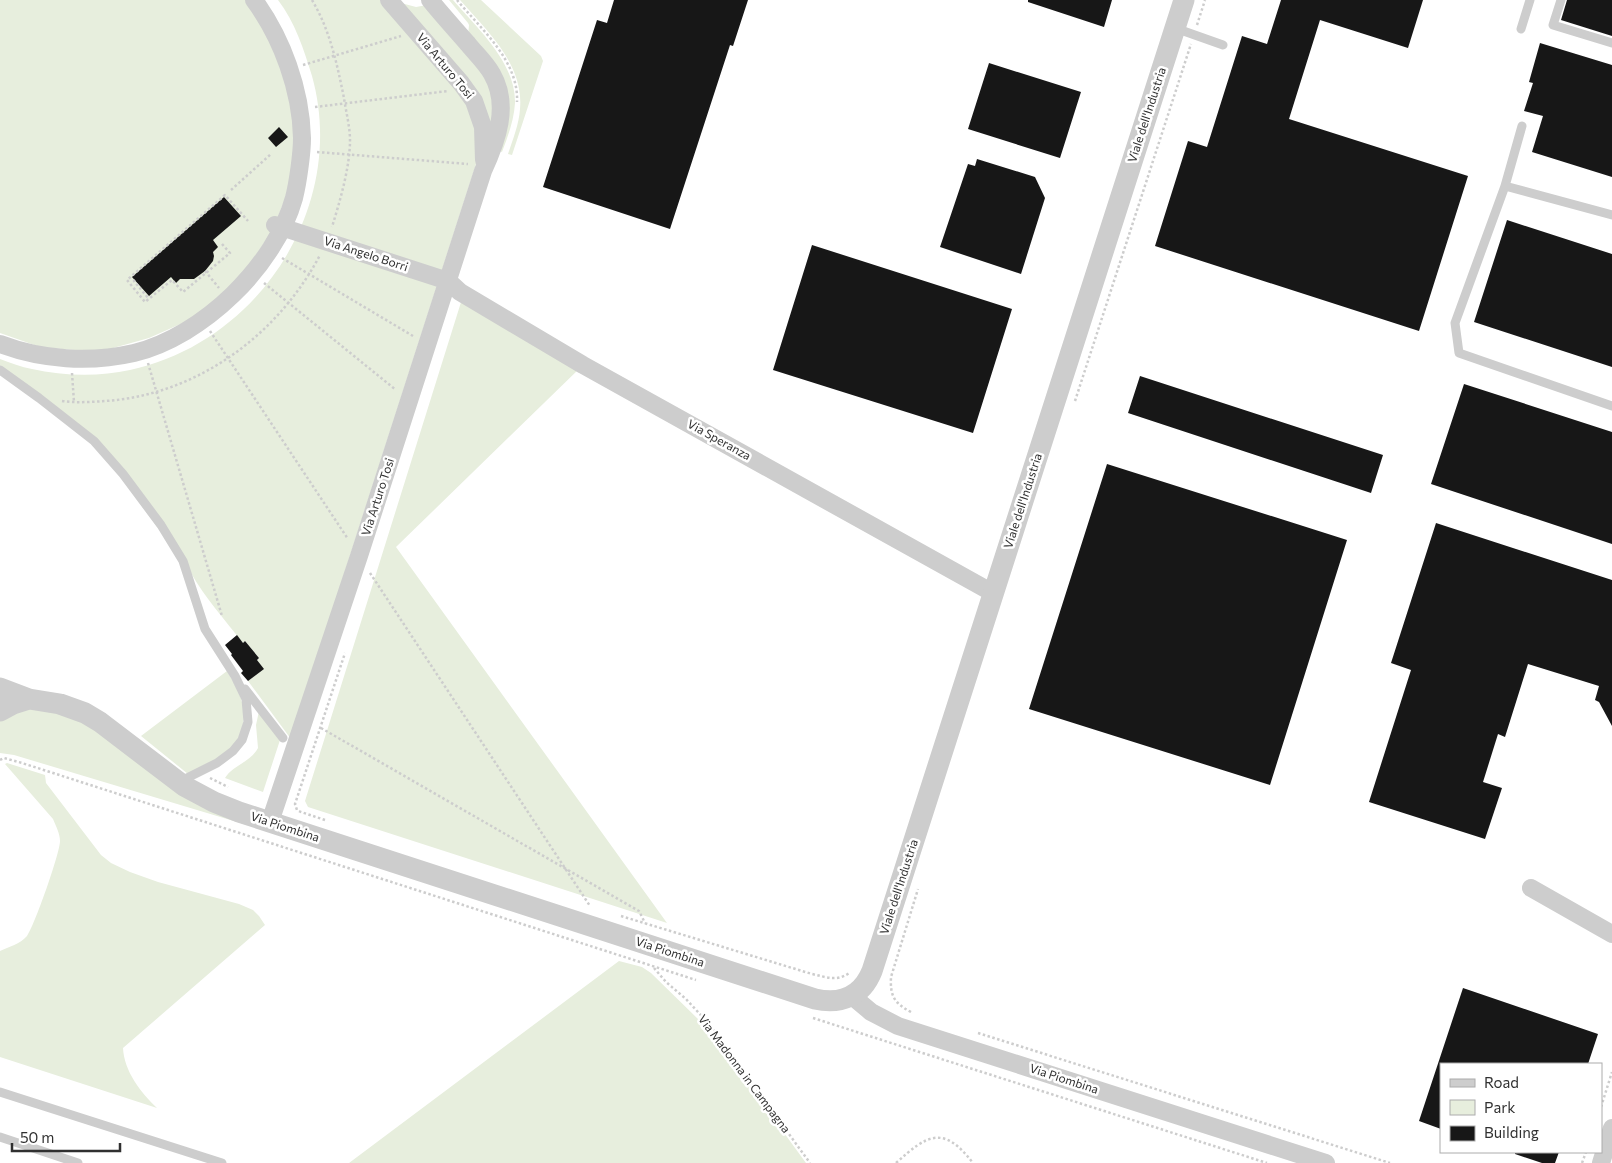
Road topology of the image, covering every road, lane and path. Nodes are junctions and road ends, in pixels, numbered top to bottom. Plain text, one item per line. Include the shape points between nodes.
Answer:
1 (254, 0) edge
2 (389, 0) edge
3 (414, 0) edge
4 (420, 0) edge
5 (430, 0) edge
6 (1184, 0) edge
7 (1204, 0) edge
8 (1530, 0) edge
9 (1561, 0) edge
10 (1521, 29) dead end
11 (1185, 31) junction
12 (402, 35) dead end
13 (1612, 42) edge
14 (1223, 46) dead end
15 (289, 69) junction
16 (444, 84) dead end
17 (299, 109) junction
18 (1522, 126) dead end
19 (300, 151) junction
20 (271, 154) dead end
21 (470, 156) dead end
22 (476, 167) junction
23 (1505, 186) junction
24 (225, 195) junction
25 (1612, 215) edge
26 (248, 221) dead end
27 (279, 226) junction
28 (222, 244) dead end
29 (269, 250) junction
30 (206, 272) junction
31 (253, 274) junction
32 (135, 280) dead end
33 (448, 281) junction
34 (228, 298) junction
35 (149, 299) junction
36 (202, 319) junction
37 (414, 336) dead end
38 (0, 344) edge
39 (144, 349) junction
40 (72, 358) junction
41 (0, 370) edge
42 (400, 382) dead end
43 (74, 402) dead end
44 (1612, 406) edge
45 (1073, 409) dead end
46 (351, 530) dead end
47 (348, 539) junction
48 (359, 556) junction
49 (993, 593) junction
50 (222, 616) dead end
51 (235, 676) junction
52 (0, 688) edge
53 (28, 700) junction
54 (0, 711) edge
55 (321, 728) dead end
56 (283, 738) dead end
57 (200, 772) junction
58 (179, 782) junction
59 (229, 787) dead end
60 (301, 812) dead end
61 (329, 821) dead end
62 (270, 822) junction
63 (565, 869) junction
64 (921, 882) dead end
65 (1531, 888) dead end
66 (580, 903) dead end
67 (617, 915) dead end
68 (642, 932) junction
69 (1612, 934) edge
70 (853, 970) dead end
71 (852, 996) junction
72 (919, 1015) dead end
73 (975, 1032) dead end
74 (1612, 1072) edge
75 (0, 1092) edge
76 (1602, 1104) edge
77 (1612, 1128) edge
78 (0, 1137) edge
79 (78, 1163) edge
80 (222, 1163) edge
81 (810, 1163) edge
82 (896, 1163) edge
83 (973, 1163) edge
84 (1326, 1163) edge
85 (1390, 1163) edge
86 (1601, 1163) edge

1 - 15 street via 274,33
2 - 22 street, Via Arturo Tosi via 474,101 484,136
3 - 4 street
5 - 22 street, Via Arturo Tosi via 482,60 498,87 501,108 495,143
6 - 11 street, Viale dell'Industria
7 - 11 path
8 - 10 lane
9 - 13 lane via 1553,25
11 - 14 lane
11 - 45 path
11 - 49 street, Viale dell'Industria
12 - 15 path
15 - 17 street
16 - 17 path via 450,91
17 - 19 street
18 - 23 lane
19 - 22 path
19 - 27 street via 294,198
20 - 24 path
21 - 22 path
22 - 33 street, Via Arturo Tosi
23 - 25 lane
23 - 44 lane via 1456,323 1460,353
24 - 26 path
24 - 35 path via 127,280 145,302
27 - 29 street
27 - 33 street, Via Angelo Borri
28 - 30 path via 230,253
29 - 31 street
29 - 37 path
30 - 34 path
30 - 35 path via 184,292 172,280
31 - 34 street
31 - 42 path via 397,391
32 - 35 path
33 - 48 street, Via Arturo Tosi
33 - 49 street, Via Speranza via 460,292 583,365
34 - 36 street
36 - 39 street via 179,335
36 - 47 path
38 - 40 street via 37,355
39 - 40 street via 107,357
39 - 50 path
40 - 43 path
41 - 51 lane via 94,441 123,474 183,561 205,630
46 - 47 path
47 - 48 path
48 - 62 street, Via Arturo Tosi
48 - 63 path
49 - 71 street, Viale dell'Industria via 872,971 864,986
51 - 56 lane
51 - 57 lane via 246,699 248,722 242,740 218,763
52 - 53 street, Via Piombina
53 - 54 street, Via Piombina
53 - 58 street, Via Piombina via 60,704 85,713
55 - 63 path, Via Madonna in Campagna
57 - 58 lane
57 - 59 path
58 - 62 street, Via Piombina via 214,802
60 - 61 path
62 - 68 street, Via Piombina
63 - 66 path via 590,906
63 - 68 path, Via Madonna in Campagna via 639,911
64 - 72 path via 890,987 894,1001
65 - 69 street
67 - 68 path
68 - 70 path via 827,978 841,978
68 - 71 street, Via Piombina via 815,999 835,1001
68 - 81 path, Via Madonna in Campagna via 657,972 710,1024
71 - 84 street, Via Piombina via 878,1016 898,1026
73 - 85 path
74 - 76 path
75 - 80 lane
77 - 86 street
78 - 79 lane
82 - 83 path via 923,1141 938,1137 956,1144

